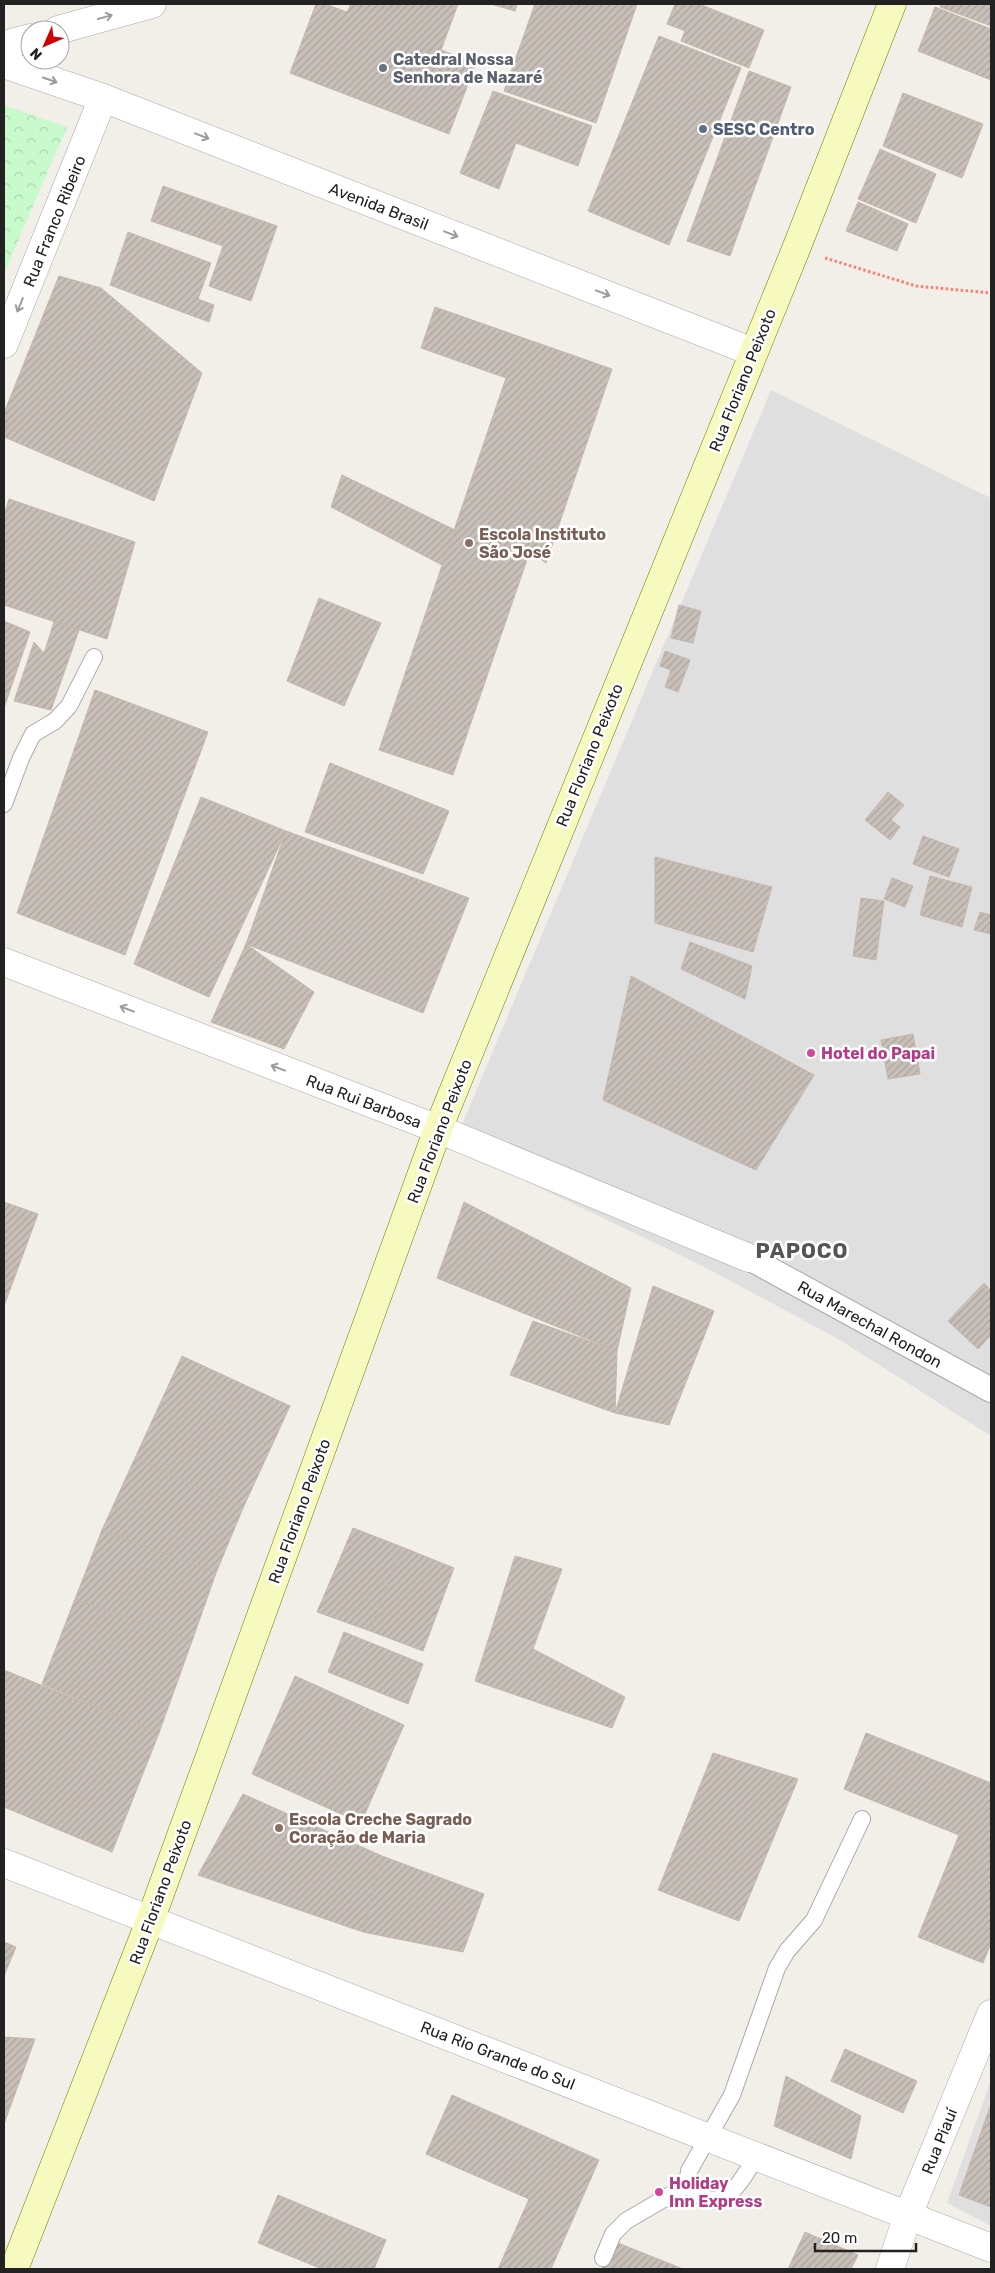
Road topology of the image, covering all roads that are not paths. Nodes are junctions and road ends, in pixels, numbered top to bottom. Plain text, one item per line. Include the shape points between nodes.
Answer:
1 (152, 4) edge
2 (892, 4) edge
3 (70, 27) edge
4 (20, 41) edge
5 (4, 45) edge
6 (4, 64) edge
7 (103, 98) junction
8 (4, 344) edge
9 (752, 352) junction
10 (94, 657) dead end
11 (4, 804) edge
12 (4, 962) edge
13 (438, 1129) junction
14 (749, 1258) joint
15 (991, 1390) edge
16 (862, 1818) dead end
17 (4, 1863) edge
18 (150, 1921) junction
19 (991, 2014) edge
20 (707, 2136) junction
21 (757, 2156) junction
22 (689, 2184) junction
23 (908, 2215) junction
24 (991, 2248) edge
25 (604, 2258) dead end
26 (14, 2269) edge
27 (890, 2269) edge

3 -> 1 street
2 - 9 main road, Rua Floriano Peixoto
4 - 5 street
6 -> 7 street, Avenida Brasil
7 -> 8 street, Rua Franco Ribeiro
7 -> 9 street, Avenida Brasil
9 - 13 main road, Rua Floriano Peixoto
10 - 11 lane via 69,706 55,721 33,734
13 -> 12 street, Rua Rui Barbosa
13 - 14 street, Rua Rui Barbosa
13 - 18 main road, Rua Floriano Peixoto
14 - 15 street, Rua Marechal Rondon
16 - 20 lane via 814,1920 777,1968 732,2095
17 - 18 street, Rua Rio Grande do Sul
18 - 20 street, Rua Rio Grande do Sul
18 - 26 main road, Rua Floriano Peixoto
19 - 23 street, Rua Piauí
20 - 21 street, Rua Rio Grande do Sul
20 - 22 lane via 689,2171
21 - 22 lane via 726,2198 702,2197 691,2190
21 - 23 street, Rua Rio Grande do Sul
22 - 25 lane via 626,2221 613,2234
23 - 24 street, Rua Rio Grande do Sul
23 - 27 street, Rua Piauí

